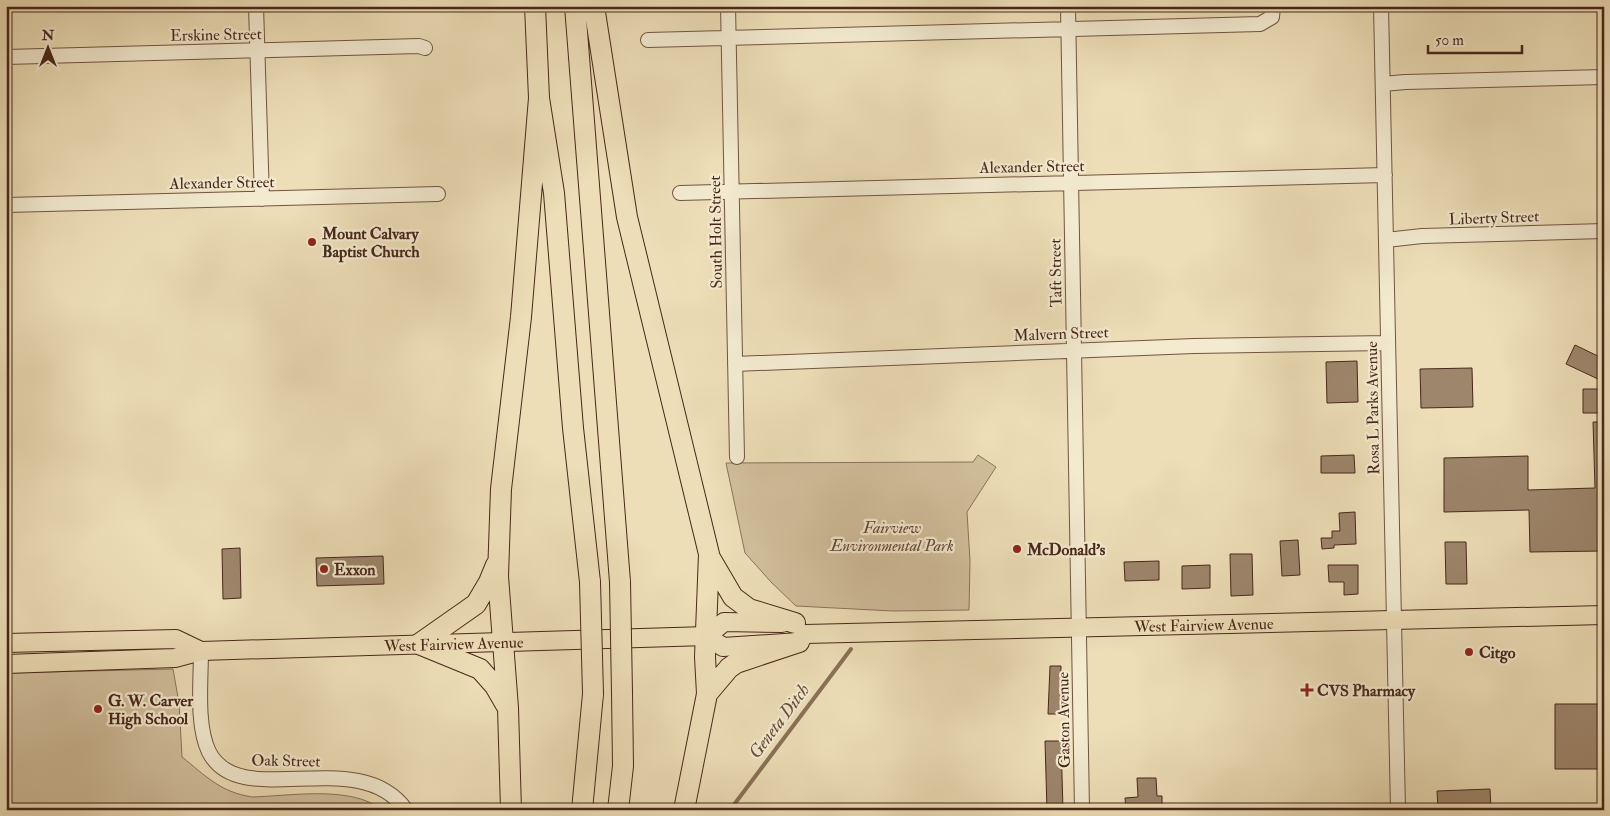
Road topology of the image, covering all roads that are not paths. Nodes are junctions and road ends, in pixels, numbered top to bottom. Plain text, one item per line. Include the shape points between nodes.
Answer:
1 (256, 6) edge
2 (536, 6) edge
3 (575, 6) edge
4 (594, 6) edge
5 (728, 6) edge
6 (1068, 6) edge
7 (1273, 6) edge
8 (1381, 6) edge
9 (1069, 29) junction
10 (729, 38) junction
11 (648, 40) dead end
12 (425, 48) dead end
13 (257, 50) junction
14 (6, 57) edge
15 (1604, 77) edge
16 (1383, 84) junction
17 (539, 98) junction
18 (1385, 175) junction
19 (1071, 182) junction
20 (732, 192) junction
21 (680, 193) dead end
22 (438, 194) dead end
23 (262, 199) junction
24 (6, 205) edge
25 (1604, 231) edge
26 (1386, 240) junction
27 (1388, 342) junction
28 (1074, 350) junction
29 (735, 364) junction
30 (737, 457) dead end
31 (709, 554) junction
32 (499, 556) junction
33 (1604, 615) edge
34 (1395, 620) junction
35 (1080, 629) junction
36 (799, 633) junction
37 (707, 636) junction
38 (6, 642) edge
39 (502, 642) junction
40 (419, 644) junction
41 (201, 651) junction
42 (6, 664) edge
43 (707, 694) junction
44 (508, 708) junction
45 (406, 810) edge
46 (510, 810) edge
47 (582, 810) edge
48 (618, 810) edge
49 (684, 810) edge
50 (1082, 810) edge
51 (1398, 810) edge

1 - 13 street
2 - 17 highway
3 - 48 highway, bridge via 620,582 623,766
4 - 31 highway via 627,217
5 - 10 street, South Holt Street
6 - 9 street, Taft Street
7 - 9 street via 1272,17 1260,24
8 - 16 street, Rosa L Parks Avenue
9 - 10 street
9 - 19 street, Taft Street
10 - 11 street
10 - 20 street, South Holt Street
12 - 13 street, Erskine Street
13 - 14 street, Erskine Street
13 - 23 street
15 - 16 street
16 - 18 street, Rosa L Parks Avenue
17 - 32 highway via 521,318 501,489
17 - 47 highway, bridge via 554,193 573,428 590,582 593,694
18 - 19 street, Alexander Street
18 - 26 street, Rosa L Parks Avenue
19 - 20 street, Alexander Street
19 - 28 street, Taft Street
20 - 21 street, Alexander Street
20 - 29 street, South Holt Street
22 - 23 street, Alexander Street
23 - 24 street, Alexander Street
25 - 26 street, Liberty Street via 1422,236
26 - 27 street, Rosa L Parks Avenue
27 - 28 street, Malvern Street
27 - 34 street, Rosa L Parks Avenue
28 - 29 street, Malvern Street
28 - 35 street, Taft Street
29 - 30 street, South Holt Street
31 - 36 highway via 733,597 749,609
31 - 37 highway
32 - 39 highway
32 - 40 highway via 476,604
33 - 34 main road, West Fairview Avenue
34 - 35 main road, West Fairview Avenue
34 - 51 street, Rosa L Parks Avenue
35 - 36 main road, West Fairview Avenue
35 - 50 street, Gaston Avenue
36 - 37 main road, West Fairview Avenue via 723,647
36 - 37 main road, West Fairview Avenue via 724,622
36 - 43 highway via 736,663
37 - 39 main road, West Fairview Avenue
37 - 43 highway
38 - 41 main road, West Fairview Avenue via 176,639
39 - 40 main road, West Fairview Avenue
39 - 44 highway
40 - 41 main road, West Fairview Avenue
40 - 44 highway via 480,669
41 - 42 main road, West Fairview Avenue via 175,658
41 - 45 street, Oak Street via 203,733 218,766 235,775 256,780 340,778 365,781 401,803
43 - 49 highway
44 - 46 highway

